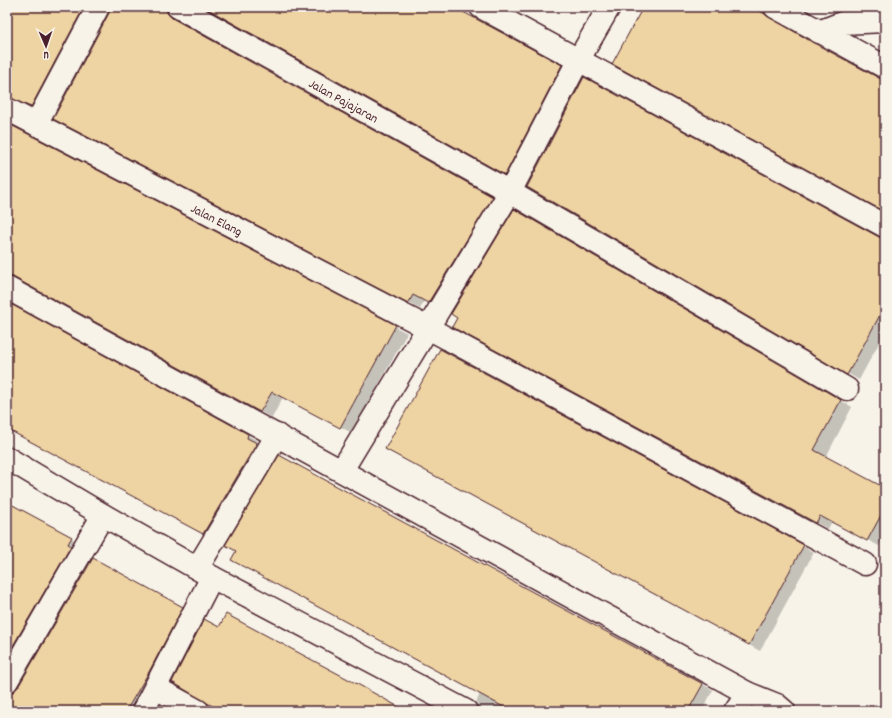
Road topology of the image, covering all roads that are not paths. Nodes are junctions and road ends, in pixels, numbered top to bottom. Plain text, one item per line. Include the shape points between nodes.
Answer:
1 (98, 7) edge
2 (178, 7) edge
3 (481, 7) edge
4 (609, 7) edge
5 (775, 7) edge
6 (885, 21) edge
7 (818, 32) junction
8 (579, 59) junction
9 (885, 67) edge
10 (7, 109) edge
11 (36, 124) junction
12 (510, 192) junction
13 (885, 226) edge
14 (7, 288) edge
15 (428, 328) junction
16 (847, 388) dead end
17 (277, 435) junction
18 (7, 458) edge
19 (342, 470) junction
20 (103, 516) junction
21 (865, 564) dead end
22 (205, 572) junction
23 (7, 681) edge
24 (156, 688) junction
25 (741, 702) edge
26 (780, 708) edge
27 (143, 711) edge
28 (198, 711) edge
29 (466, 711) edge

1 - 11 street
2 - 12 street, Jalan Pajajaran
3 - 8 street
4 - 8 street
5 - 7 street
6 - 7 street via 842,23
7 - 9 street
8 - 12 street
8 - 13 street
10 - 11 street, Jalan Elang
11 - 15 street, Jalan Elang
12 - 15 street
12 - 16 street, Jalan Pajajaran
14 - 17 street
15 - 19 street
15 - 21 street, Jalan Elang
17 - 19 street
17 - 22 street
18 - 20 street
19 - 25 street
20 - 22 street
20 - 23 street
22 - 24 street
22 - 29 street
24 - 27 street
24 - 28 street
25 - 26 street

